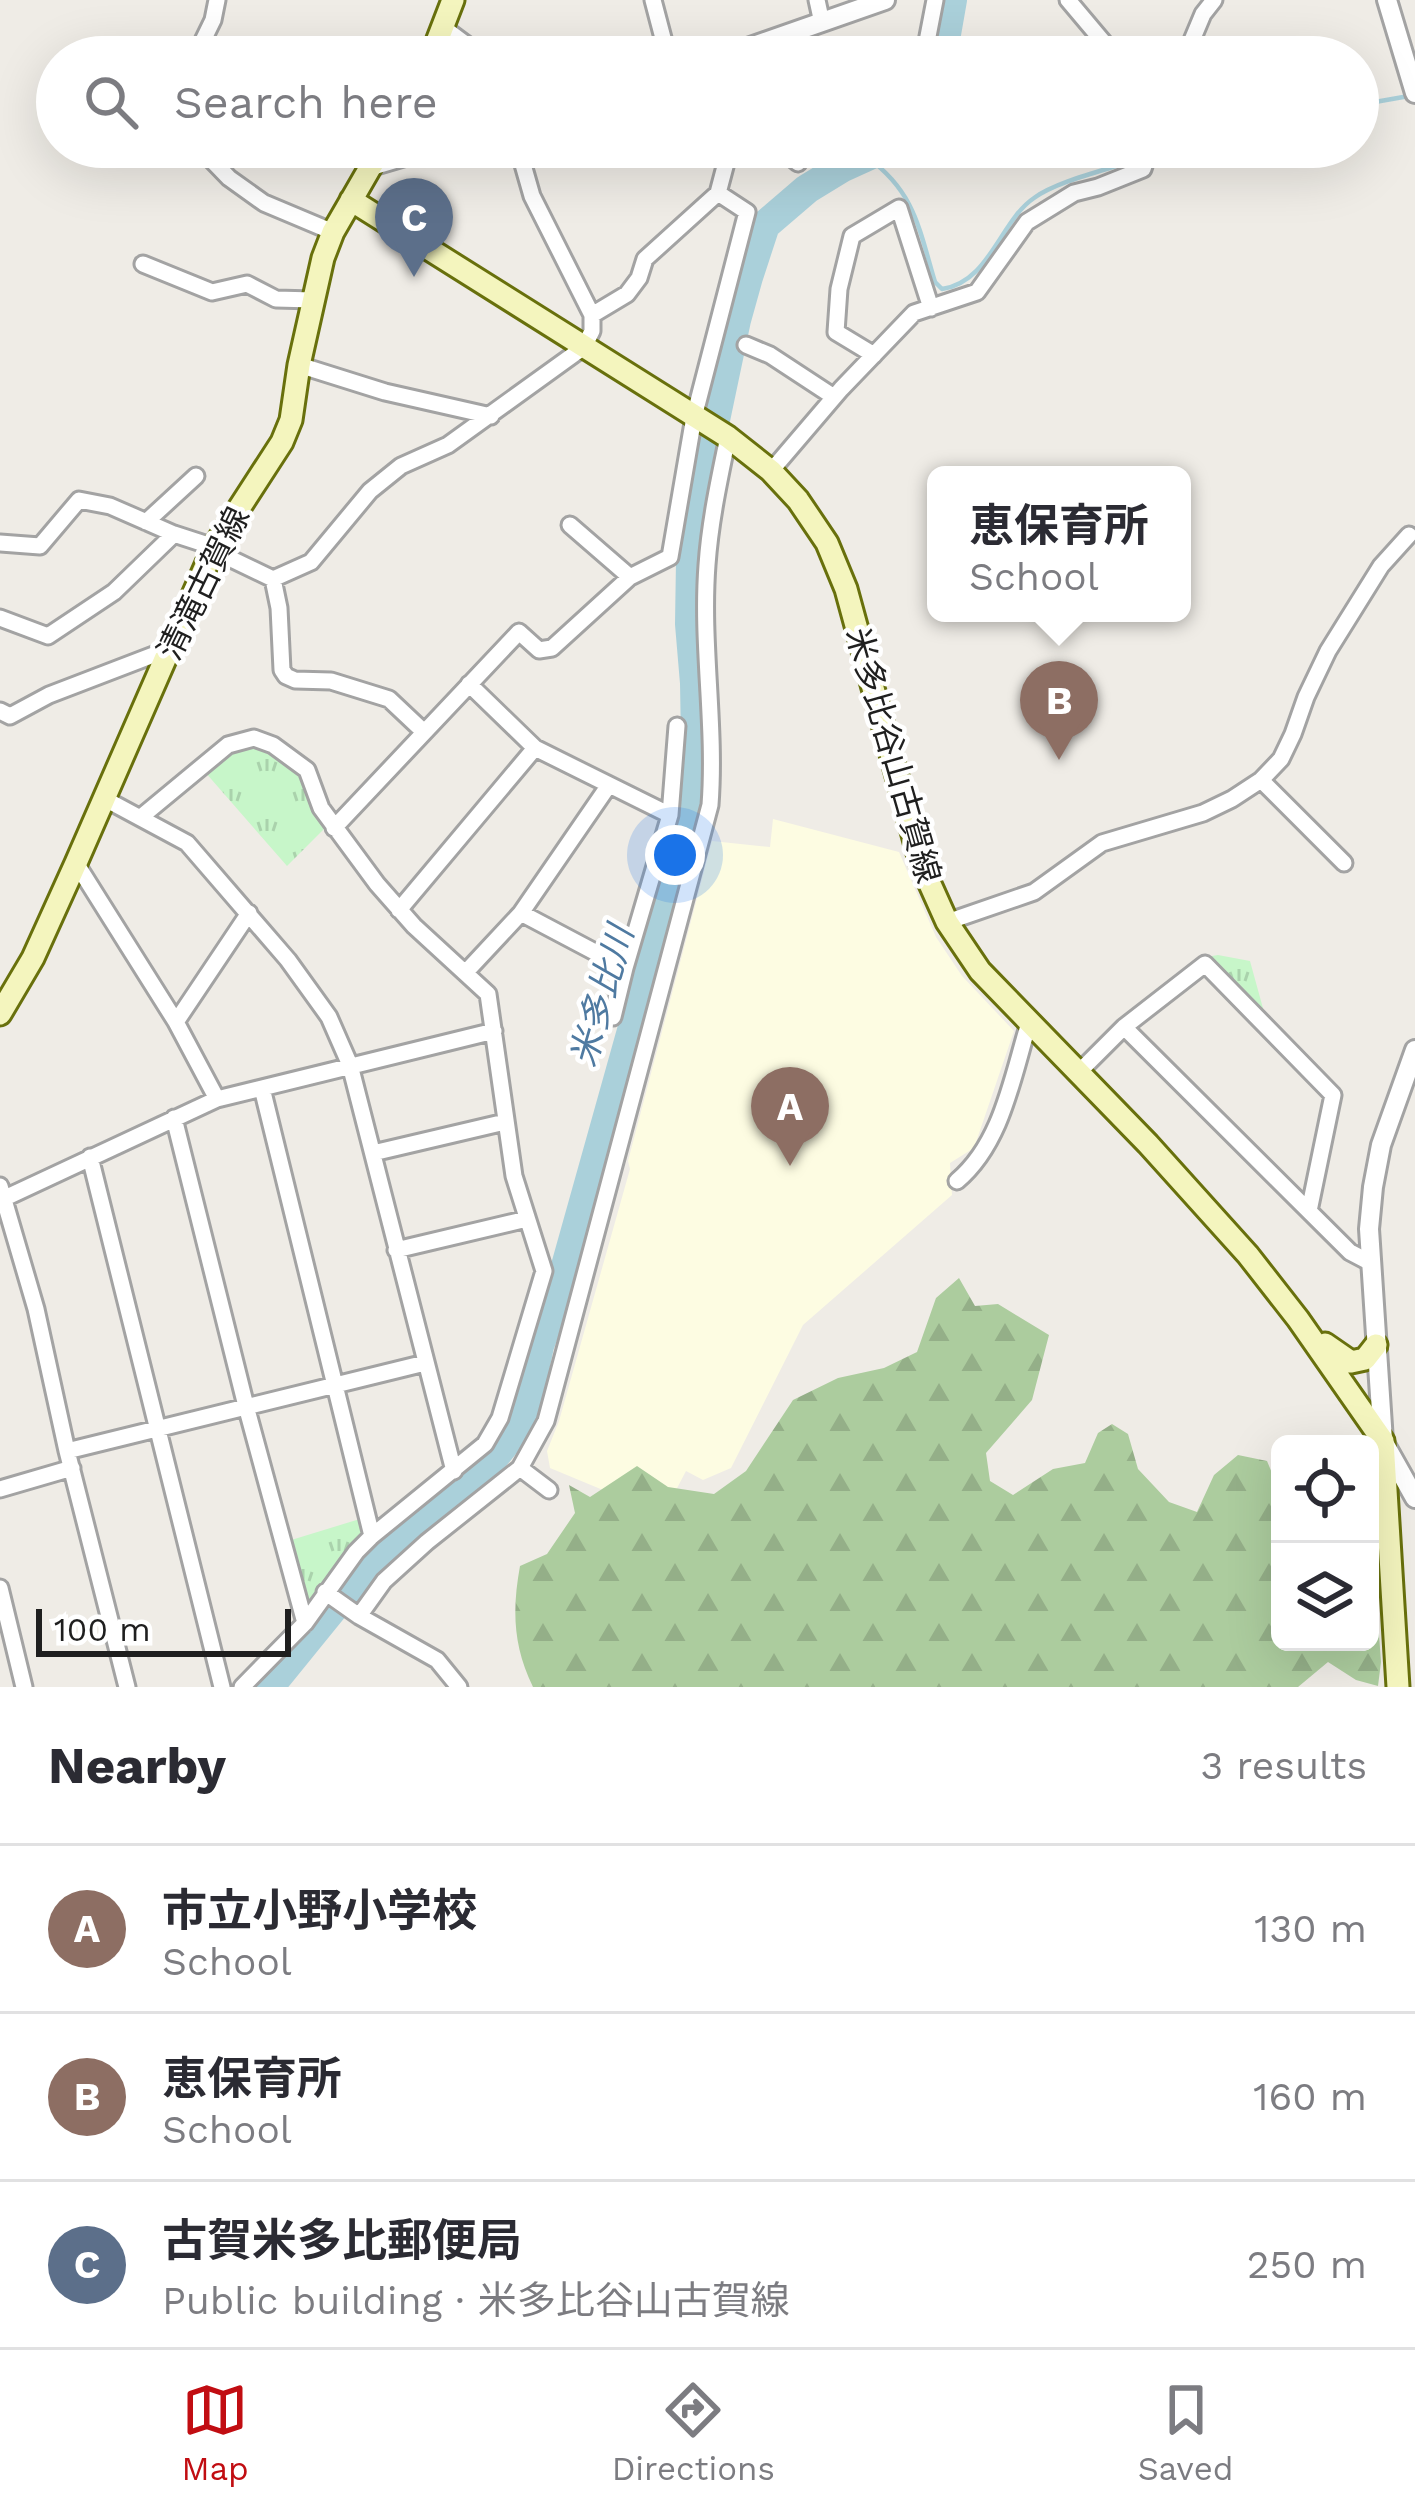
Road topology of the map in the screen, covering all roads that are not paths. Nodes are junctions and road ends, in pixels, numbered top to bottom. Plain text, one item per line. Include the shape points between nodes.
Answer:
1 (217, 0) edge
2 (453, 0) edge
3 (653, 0) edge
4 (817, 0) edge
5 (885, 0) edge
6 (935, 0) edge
7 (1068, 0) edge
8 (1214, 0) edge
9 (1387, 0) edge
10 (822, 23) junction
11 (444, 28) junction
12 (205, 36) edge
13 (440, 36) edge
14 (455, 36) edge
15 (662, 36) edge
16 (784, 36) edge
17 (928, 36) edge
18 (1098, 36) edge
19 (1194, 36) edge
20 (1412, 73) edge
21 (1415, 94) edge
22 (220, 168) edge
23 (370, 168) edge
24 (524, 168) edge
25 (722, 168) edge
26 (1143, 168) edge
27 (718, 193) junction
28 (351, 200) junction
29 (333, 232) junction
30 (143, 264) dead end
31 (314, 300) junction
32 (931, 308) junction
33 (592, 315) junction
34 (746, 345) dead end
35 (584, 347) junction
36 (874, 355) junction
37 (299, 364) junction
38 (834, 397) junction
39 (491, 416) junction
40 (697, 419) junction
41 (728, 437) junction
42 (771, 471) junction
43 (196, 476) dead end
44 (146, 521) junction
45 (570, 525) dead end
46 (174, 534) junction
47 (1408, 535) dead end
48 (214, 547) junction
49 (2, 548) edge
50 (630, 577) junction
51 (273, 579) junction
52 (0, 618) edge
53 (169, 649) junction
54 (469, 683) junction
55 (0, 711) edge
56 (677, 725) dead end
57 (424, 732) junction
58 (535, 748) junction
59 (1261, 780) junction
60 (608, 785) junction
61 (104, 799) junction
62 (670, 815) junction
63 (141, 817) junction
64 (334, 827) junction
65 (1344, 862) dead end
66 (76, 863) junction
67 (399, 910) junction
68 (249, 913) junction
69 (520, 913) junction
70 (947, 922) junction
71 (625, 968) junction
72 (466, 972) junction
73 (0, 1014) edge
74 (613, 1018) dead end
75 (176, 1022) junction
76 (1029, 1023) junction
77 (1124, 1027) junction
78 (494, 1031) junction
79 (1415, 1050) edge
80 (350, 1065) junction
81 (1078, 1073) junction
82 (262, 1088) junction
83 (217, 1099) junction
84 (174, 1118) junction
85 (505, 1122) junction
86 (373, 1153) junction
87 (90, 1157) junction
88 (957, 1181) dead end
89 (2, 1193) edge
90 (1309, 1211) junction
91 (527, 1219) junction
92 (396, 1250) junction
93 (1371, 1263) junction
94 (1298, 1318) junction
95 (1376, 1345) junction
96 (425, 1363) junction
97 (335, 1384) junction
98 (246, 1406) junction
99 (157, 1428) junction
100 (1383, 1442) junction
101 (69, 1459) junction
102 (520, 1468) junction
103 (454, 1471) junction
104 (0, 1489) edge
105 (549, 1490) dead end
106 (1415, 1498) edge
107 (372, 1536) junction
108 (0, 1588) edge
109 (326, 1592) junction
110 (359, 1616) junction
111 (304, 1623) junction
112 (25, 1687) edge
113 (127, 1687) edge
114 (222, 1687) edge
115 (242, 1687) edge
116 (459, 1687) edge
117 (1398, 1687) edge

1 - 12 street
2 - 11 main road
3 - 15 street
4 - 10 street
5 - 10 street
6 - 17 street
7 - 18 street
8 - 19 street
9 - 20 street
10 - 16 street
11 - 13 main road
11 - 14 street
20 - 21 street
22 - 29 street via 264,203
23 - 28 main road, 清滝古賀線
24 - 33 street
25 - 27 street
26 - 32 street via 1074,193 1027,222 977,292
27 - 33 street via 645,259 627,293
27 - 40 street via 747,212
28 - 29 main road, 清滝古賀線
28 - 35 main road, 米多比谷山古賀線
29 - 31 main road, 清滝古賀線
30 - 31 street via 212,292 247,284 276,299
31 - 37 main road, 清滝古賀線
32 - 36 street via 914,313
32 - 36 street via 898,208 852,236 836,332
33 - 35 street
34 - 38 street
35 - 39 street
35 - 40 main road, 米多比谷山古賀線
36 - 38 street
37 - 39 street
37 - 48 main road, 清滝古賀線 via 282,442
38 - 42 street
39 - 51 street via 400,466 311,562
40 - 41 main road, 米多比谷山古賀線
40 - 50 street via 670,557
41 - 42 main road, 米多比谷山古賀線
41 - 102 street via 707,566 710,805 566,1355 547,1421
42 - 70 main road, 米多比谷山古賀線 via 827,543 846,589 921,864
43 - 44 street
44 - 46 street
44 - 49 street via 79,500 40,546
45 - 50 street
46 - 48 street
46 - 52 street via 114,592 48,636
47 - 59 street via 1328,651 1294,734
48 - 51 street
48 - 53 main road, 清滝古賀線
50 - 54 street via 552,648 539,650 519,632
51 - 57 street via 286,676 389,699
53 - 55 street via 10,716
53 - 61 main road, 清滝古賀線
54 - 57 street
54 - 58 street
56 - 62 street
57 - 64 street
58 - 60 street
58 - 67 street
59 - 65 street
59 - 70 street via 1203,813 1102,843 1034,892
60 - 62 street
60 - 69 street
61 - 63 street
61 - 66 main road, 清滝古賀線
62 - 71 street
63 - 64 street via 228,745 254,738 307,770
63 - 68 street via 187,843
64 - 67 street
66 - 73 main road, 清滝古賀線
66 - 75 street
67 - 72 street
68 - 75 street
68 - 80 street via 329,1017
69 - 71 street
69 - 72 street
70 - 76 main road, 米多比谷山古賀線
71 - 74 street
72 - 78 street via 488,994
75 - 83 street
76 - 81 main road, 米多比谷山古賀線
76 - 88 street via 987,1148
77 - 81 street
77 - 90 street
77 - 90 street via 1204,964 1333,1095
78 - 80 street
78 - 85 street
79 - 93 street via 1372,1187
80 - 82 street
80 - 86 street
81 - 94 main road, 米多比谷山古賀線
82 - 83 street
82 - 97 street
83 - 84 street
84 - 87 street
84 - 98 street
85 - 86 street
85 - 91 street
86 - 92 street
87 - 89 street
87 - 99 street
89 - 101 street
90 - 93 street
91 - 92 street
91 - 103 street via 544,1271 500,1418
92 - 96 street
93 - 95 street
94 - 95 main road via 1351,1362
94 - 100 main road, 米多比谷山古賀線
95 - 100 street
96 - 97 street
96 - 103 street
97 - 98 street
97 - 107 street
98 - 99 street
98 - 111 street
99 - 101 street
99 - 114 street
100 - 106 street
100 - 117 main road
101 - 104 street
101 - 113 street
102 - 105 street
102 - 110 street via 383,1581
103 - 107 street
107 - 109 street
108 - 112 street
109 - 110 street
109 - 111 street
110 - 116 street via 437,1660
111 - 115 street

